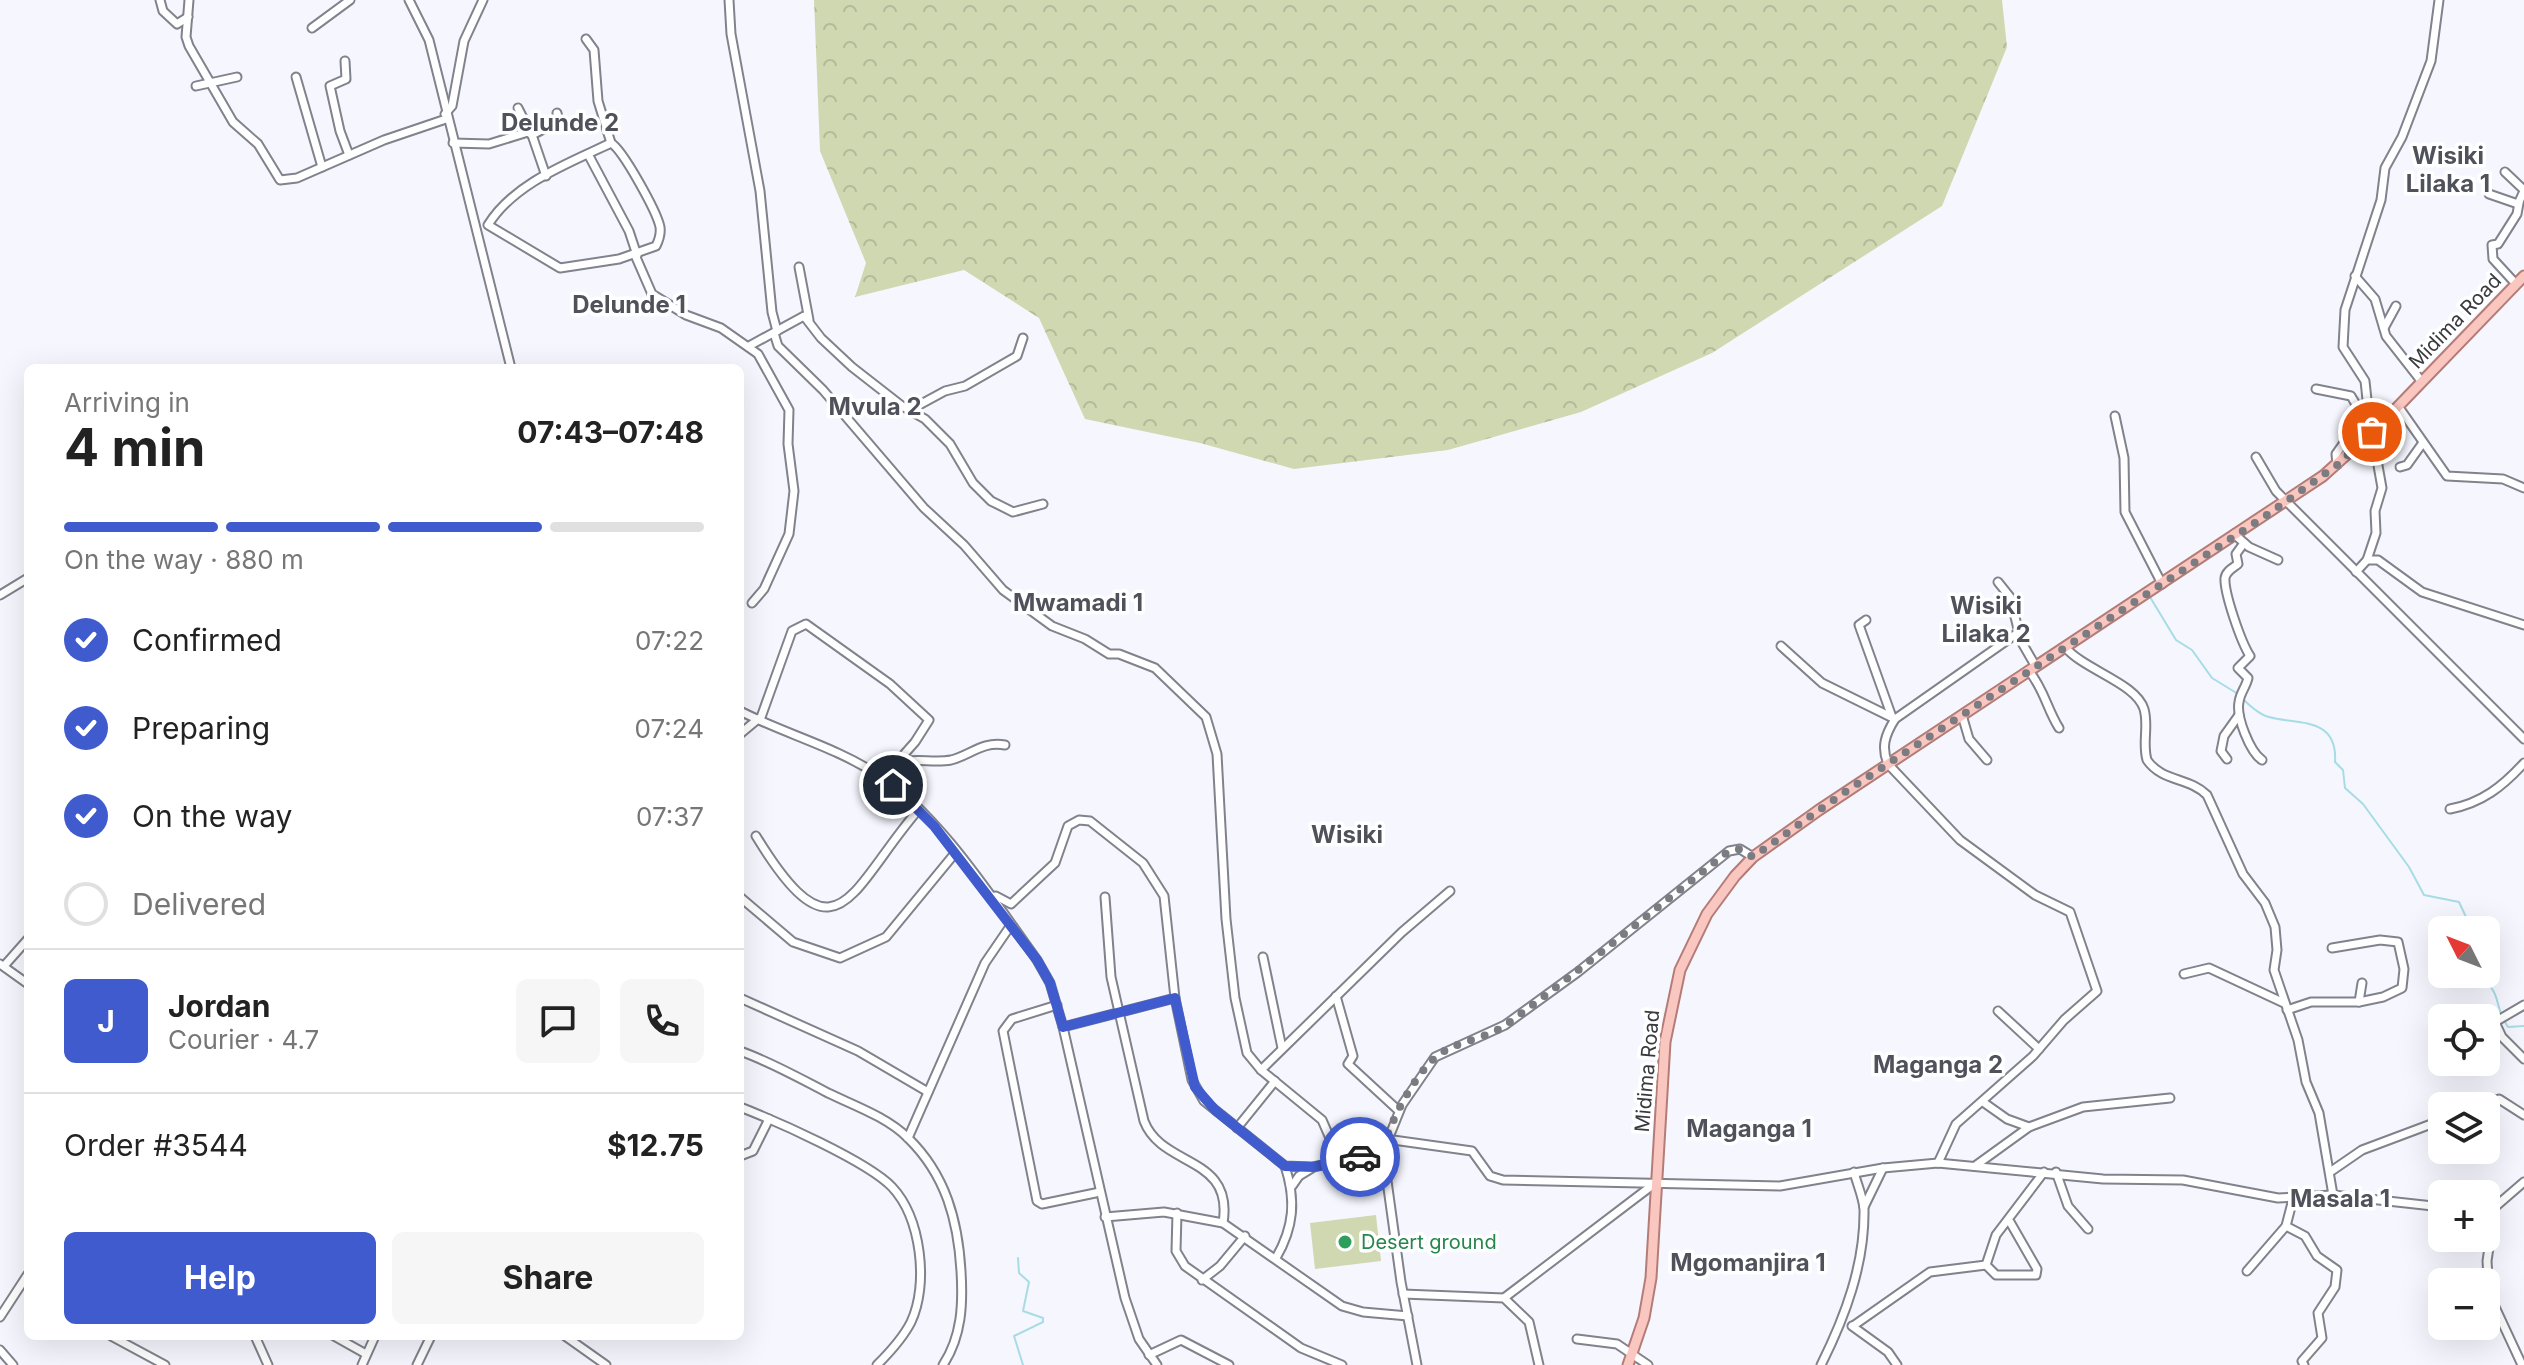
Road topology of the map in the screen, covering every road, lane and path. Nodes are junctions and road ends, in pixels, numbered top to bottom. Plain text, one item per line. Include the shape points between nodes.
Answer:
1 (160, 0) edge
2 (189, 0) edge
3 (409, 0) edge
4 (483, 0) edge
5 (729, 0) edge
6 (2439, 0) edge
7 (345, 1) edge
8 (188, 17) junction
9 (312, 28) dead end
10 (586, 39) dead end
11 (345, 61) dead end
12 (237, 77) dead end
13 (296, 77) dead end
14 (211, 83) junction
15 (196, 86) dead end
16 (518, 108) dead end
17 (557, 113) dead end
18 (446, 116) junction
19 (531, 133) junction
20 (453, 143) junction
21 (611, 143) junction
22 (588, 154) junction
23 (349, 155) junction
24 (322, 167) junction
25 (2505, 172) dead end
26 (546, 176) junction
27 (2524, 190) edge
28 (2489, 194) dead end
29 (2519, 203) junction
30 (488, 225) junction
31 (475, 228) junction
32 (636, 255) junction
33 (799, 267) dead end
34 (2355, 276) junction
35 (2524, 276) edge
36 (2516, 284) junction
37 (2396, 306) dead end
38 (809, 320) junction
39 (2383, 330) junction
40 (776, 332) junction
41 (1023, 338) dead end
42 (749, 346) junction
43 (510, 364) edge
44 (2422, 382) junction
45 (2316, 389) dead end
46 (2398, 406) junction
47 (910, 410) junction
48 (2115, 416) dead end
49 (2364, 418) junction
50 (2372, 432) junction
51 (2422, 444) junction
52 (2256, 457) dead end
53 (2337, 465) junction
54 (2400, 467) dead end
55 (2524, 488) edge
56 (2288, 501) junction
57 (1043, 504) dead end
58 (2234, 534) junction
59 (2244, 543) junction
60 (2278, 560) dead end
61 (2367, 560) junction
62 (2356, 572) junction
63 (24, 580) edge
64 (1998, 582) dead end
65 (2162, 584) junction
66 (0, 595) edge
67 (752, 603) dead end
68 (1866, 620) dead end
69 (2524, 625) edge
70 (2019, 632) junction
71 (1781, 646) dead end
72 (2065, 647) junction
73 (2032, 669) junction
74 (744, 713) edge
75 (1962, 715) junction
76 (2239, 715) junction
77 (1894, 718) junction
78 (759, 720) junction
79 (2059, 728) dead end
80 (744, 731) edge
81 (2524, 739) edge
82 (1005, 745) dead end
83 (2227, 759) dead end
84 (1987, 760) dead end
85 (2262, 760) dead end
86 (897, 762) junction
87 (2524, 763) edge
88 (1888, 764) junction
89 (883, 778) junction
90 (919, 809) junction
91 (2450, 809) dead end
92 (756, 836) dead end
93 (956, 852) junction
94 (1753, 857) junction
95 (1450, 891) dead end
96 (990, 897) junction
97 (1105, 897) dead end
98 (744, 900) edge
99 (1011, 925) junction
100 (24, 943) edge
101 (2332, 948) dead end
102 (1263, 957) dead end
103 (2, 965) edge
104 (2184, 974) dead end
105 (24, 981) edge
106 (2362, 983) dead end
107 (1336, 996) junction
108 (1175, 998) junction
109 (744, 1000) edge
110 (2359, 1002) junction
111 (1057, 1005) junction
112 (2524, 1005) edge
113 (2286, 1007) junction
114 (1120, 1011) junction
115 (1998, 1011) dead end
116 (1063, 1027) junction
117 (1282, 1048) junction
118 (2039, 1049) junction
119 (744, 1053) edge
120 (2524, 1059) edge
121 (1261, 1070) junction
122 (1275, 1081) junction
123 (928, 1092) junction
124 (2170, 1098) dead end
125 (2500, 1100) edge
126 (1983, 1102) junction
127 (744, 1109) edge
128 (1399, 1111) junction
129 (2524, 1115) edge
130 (769, 1119) junction
131 (2428, 1125) edge
132 (2029, 1127) junction
133 (1237, 1128) junction
134 (908, 1138) junction
135 (1386, 1139) junction
136 (1383, 1152) junction
137 (744, 1154) edge
138 (1340, 1161) junction
139 (1938, 1163) junction
140 (1285, 1166) junction
141 (1975, 1166) junction
142 (1313, 1167) junction
143 (1883, 1168) junction
144 (1854, 1172) junction
145 (2044, 1172) junction
146 (2056, 1172) junction
147 (2330, 1172) junction
148 (2524, 1182) edge
149 (1655, 1184) junction
150 (1291, 1188) junction
151 (1100, 1192) junction
152 (2333, 1195) junction
153 (2293, 1199) junction
154 (2500, 1200) edge
155 (2428, 1205) edge
156 (1864, 1207) junction
157 (1177, 1213) junction
158 (1105, 1217) junction
159 (2010, 1222) junction
160 (1223, 1223) junction
161 (2286, 1226) junction
162 (2088, 1229) dead end
163 (1245, 1236) junction
164 (2487, 1252) edge
165 (1276, 1258) junction
166 (1986, 1265) junction
167 (2247, 1271) dead end
168 (24, 1280) edge
169 (1202, 1280) junction
170 (1403, 1294) junction
171 (1504, 1298) junction
172 (1408, 1316) junction
173 (0, 1317) edge
174 (1843, 1320) junction
175 (1853, 1326) junction
176 (1577, 1339) dead end
177 (118, 1340) edge
178 (257, 1340) edge
179 (341, 1340) edge
180 (373, 1340) edge
181 (429, 1340) edge
182 (571, 1340) edge
183 (0, 1350) edge
184 (366, 1354) junction
185 (1149, 1355) junction
186 (1633, 1355) junction
187 (13, 1365) edge
188 (165, 1365) edge
189 (268, 1365) edge
190 (362, 1365) edge
191 (417, 1365) edge
192 (606, 1365) edge
193 (877, 1365) edge
194 (943, 1365) edge
195 (1157, 1365) edge
196 (1229, 1365) edge
197 (1342, 1365) edge
198 (1417, 1365) edge
199 (1539, 1365) edge
200 (1628, 1365) edge
201 (1648, 1365) edge
202 (1821, 1365) edge
203 (1897, 1365) edge
204 (2304, 1365) edge
205 (2522, 1365) edge

1 - 8 street via 177,24
2 - 8 street
3 - 18 street via 429,40
4 - 18 street via 464,41
5 - 40 street
6 - 34 street via 2431,61 2385,168 2381,200
7 - 9 street
8 - 14 street via 187,41
10 - 21 street via 594,50 598,101
11 - 23 street via 346,79 330,86
12 - 14 street
13 - 24 street
14 - 15 street
14 - 24 street via 233,122 258,144 276,176 286,181
16 - 19 street
17 - 19 street via 559,121
18 - 20 street
18 - 23 street
19 - 20 street via 489,144
19 - 26 street
20 - 31 street
21 - 22 street
21 - 32 street via 621,152 660,227 656,246
22 - 26 street
22 - 32 street
23 - 24 street
25 - 27 street
26 - 30 street via 519,192
27 - 29 street
28 - 29 street
29 - 36 street via 2505,234 2492,245 2493,259
30 - 31 street
30 - 32 street via 555,267
31 - 43 street
32 - 42 street via 652,294
33 - 38 street
34 - 39 street via 2375,299
34 - 49 street via 2341,338 2365,381 2369,402
35 - 36 main road, Midima Road
36 - 44 main road, Midima Road
37 - 39 street
38 - 40 street via 802,315
38 - 47 street via 826,344
39 - 44 street
40 - 42 street
40 - 121 street via 778,346 1003,590 1052,626 1109,654 1155,668 1206,717 1217,754 1235,998 1247,1053
41 - 47 street via 1017,356
42 - 67 street via 765,363 788,407 794,491 789,534
44 - 46 main road, Midima Road
45 - 49 street via 2351,396
46 - 50 main road, Midima Road
46 - 51 street
47 - 57 street via 950,444 969,480 991,501 1013,512
48 - 65 street via 2124,458 2125,512
49 - 53 street via 2338,450
50 - 53 main road, Midima Road
50 - 61 street via 2382,488
51 - 54 street
51 - 55 street via 2447,476 2503,479
52 - 56 street via 2271,486
53 - 56 main road, Midima Road
56 - 58 main road, Midima Road
56 - 62 street
58 - 59 street
58 - 65 main road, Midima Road
59 - 60 street
59 - 76 street via 2236,554 2238,564 2225,580 2250,656 2238,668 2248,678
61 - 62 street
61 - 69 street via 2378,560 2422,592
62 - 81 street
63 - 66 street
64 - 70 street via 2010,597
65 - 72 main road, Midima Road
68 - 77 street via 1859,625
70 - 73 street
70 - 77 street
71 - 77 street via 1822,683
72 - 73 main road, Midima Road
72 - 113 street via 2077,661 2139,699 2146,722 2145,753 2155,770 2207,795 2243,874 2275,927 2274,970
73 - 75 main road, Midima Road
73 - 79 street
74 - 78 street
75 - 84 street via 1969,739
75 - 88 main road, Midima Road
76 - 83 street via 2224,736 2221,751
76 - 85 street
77 - 88 street via 1883,749
78 - 80 street
78 - 86 street via 792,631 806,624 883,678 929,720
78 - 89 street
82 - 86 street via 984,745 949,760
86 - 89 street
87 - 91 street via 2505,784 2473,805
88 - 94 main road, Midima Road
88 - 118 street via 1960,840 2074,917 2097,991
89 - 90 street
90 - 92 street via 856,893 826,909 814,907 787,884
90 - 93 street
93 - 96 street
93 - 98 street via 894,930 840,958 793,942
94 - 128 street via 1740,849 1729,851 1505,1025 1445,1050 1430,1062
94 - 149 main road, Midima Road via 1707,914 1675,986 1665,1042
95 - 107 street
96 - 99 street
96 - 108 street via 1011,904 1055,863 1068,826 1090,821 1143,863 1158,883 1169,921
97 - 114 street via 1111,977
99 - 111 street via 1043,969
99 - 123 street via 985,963
100 - 103 street
101 - 110 street via 2398,942 2402,988
102 - 117 street
103 - 105 street
104 - 113 street via 2209,968
106 - 110 street
107 - 117 street
107 - 128 street via 1353,1056 1348,1064
108 - 114 street
108 - 133 street via 1195,1087
109 - 123 street via 858,1051
110 - 113 street
111 - 116 street
111 - 151 street via 1012,1019 1003,1036 1037,1201
112 - 120 street via 2495,1022
113 - 147 street via 2319,1113
114 - 116 street
114 - 160 street via 1146,1128 1219,1184 1225,1203
115 - 118 street
116 - 151 street
117 - 121 street
118 - 126 street
119 - 134 street via 873,1115
121 - 122 street
122 - 133 street
122 - 138 street via 1322,1120
123 - 134 street
124 - 132 street via 2092,1105
125 - 129 street
126 - 132 street
126 - 139 street via 1952,1128
127 - 130 street
128 - 135 street
130 - 137 street via 753,1151
130 - 193 street via 884,1181 904,1204 917,1248 918,1303 905,1332
131 - 147 street via 2370,1146
132 - 141 street
133 - 140 street
134 - 194 street via 952,1204 959,1228 963,1301 954,1346
135 - 136 street
135 - 149 street via 1472,1151 1496,1179
136 - 138 street
136 - 170 street
138 - 142 street
139 - 141 street
139 - 143 street
140 - 142 street
140 - 150 street
141 - 145 street
142 - 150 street
143 - 144 street
143 - 156 street
144 - 149 street via 1780,1186
144 - 156 street
145 - 146 street
145 - 159 street
146 - 153 street via 2116,1180 2183,1180
146 - 162 street via 2068,1206
147 - 152 street
148 - 154 street
149 - 171 street
149 - 186 main road, Midima Road via 1651,1278
150 - 165 street via 1292,1221
151 - 158 street
152 - 153 street
152 - 155 street
153 - 161 street
156 - 174 street via 1858,1262
157 - 158 street
157 - 160 street
157 - 169 street via 1176,1251
158 - 185 street via 1132,1323
159 - 166 street via 1992,1243
159 - 166 street via 2038,1273 2001,1276
160 - 163 street
161 - 167 street
161 - 204 street via 2305,1236 2317,1256 2337,1270 2335,1287 2318,1313 2321,1341
163 - 165 street
163 - 169 street
164 - 205 street via 2489,1294
165 - 172 street via 1342,1306
166 - 175 street via 1930,1272
168 - 173 street
169 - 197 street via 1301,1348
170 - 171 street
170 - 172 street
171 - 199 street via 1529,1322
172 - 198 street
174 - 175 street
174 - 202 street
175 - 203 street
176 - 186 street via 1617,1344
177 - 188 street
178 - 189 street
179 - 184 street
180 - 184 street
181 - 191 street
182 - 192 street
183 - 187 street
184 - 190 street
185 - 195 street
185 - 196 street via 1181,1340
186 - 200 main road, Midima Road
186 - 201 street

